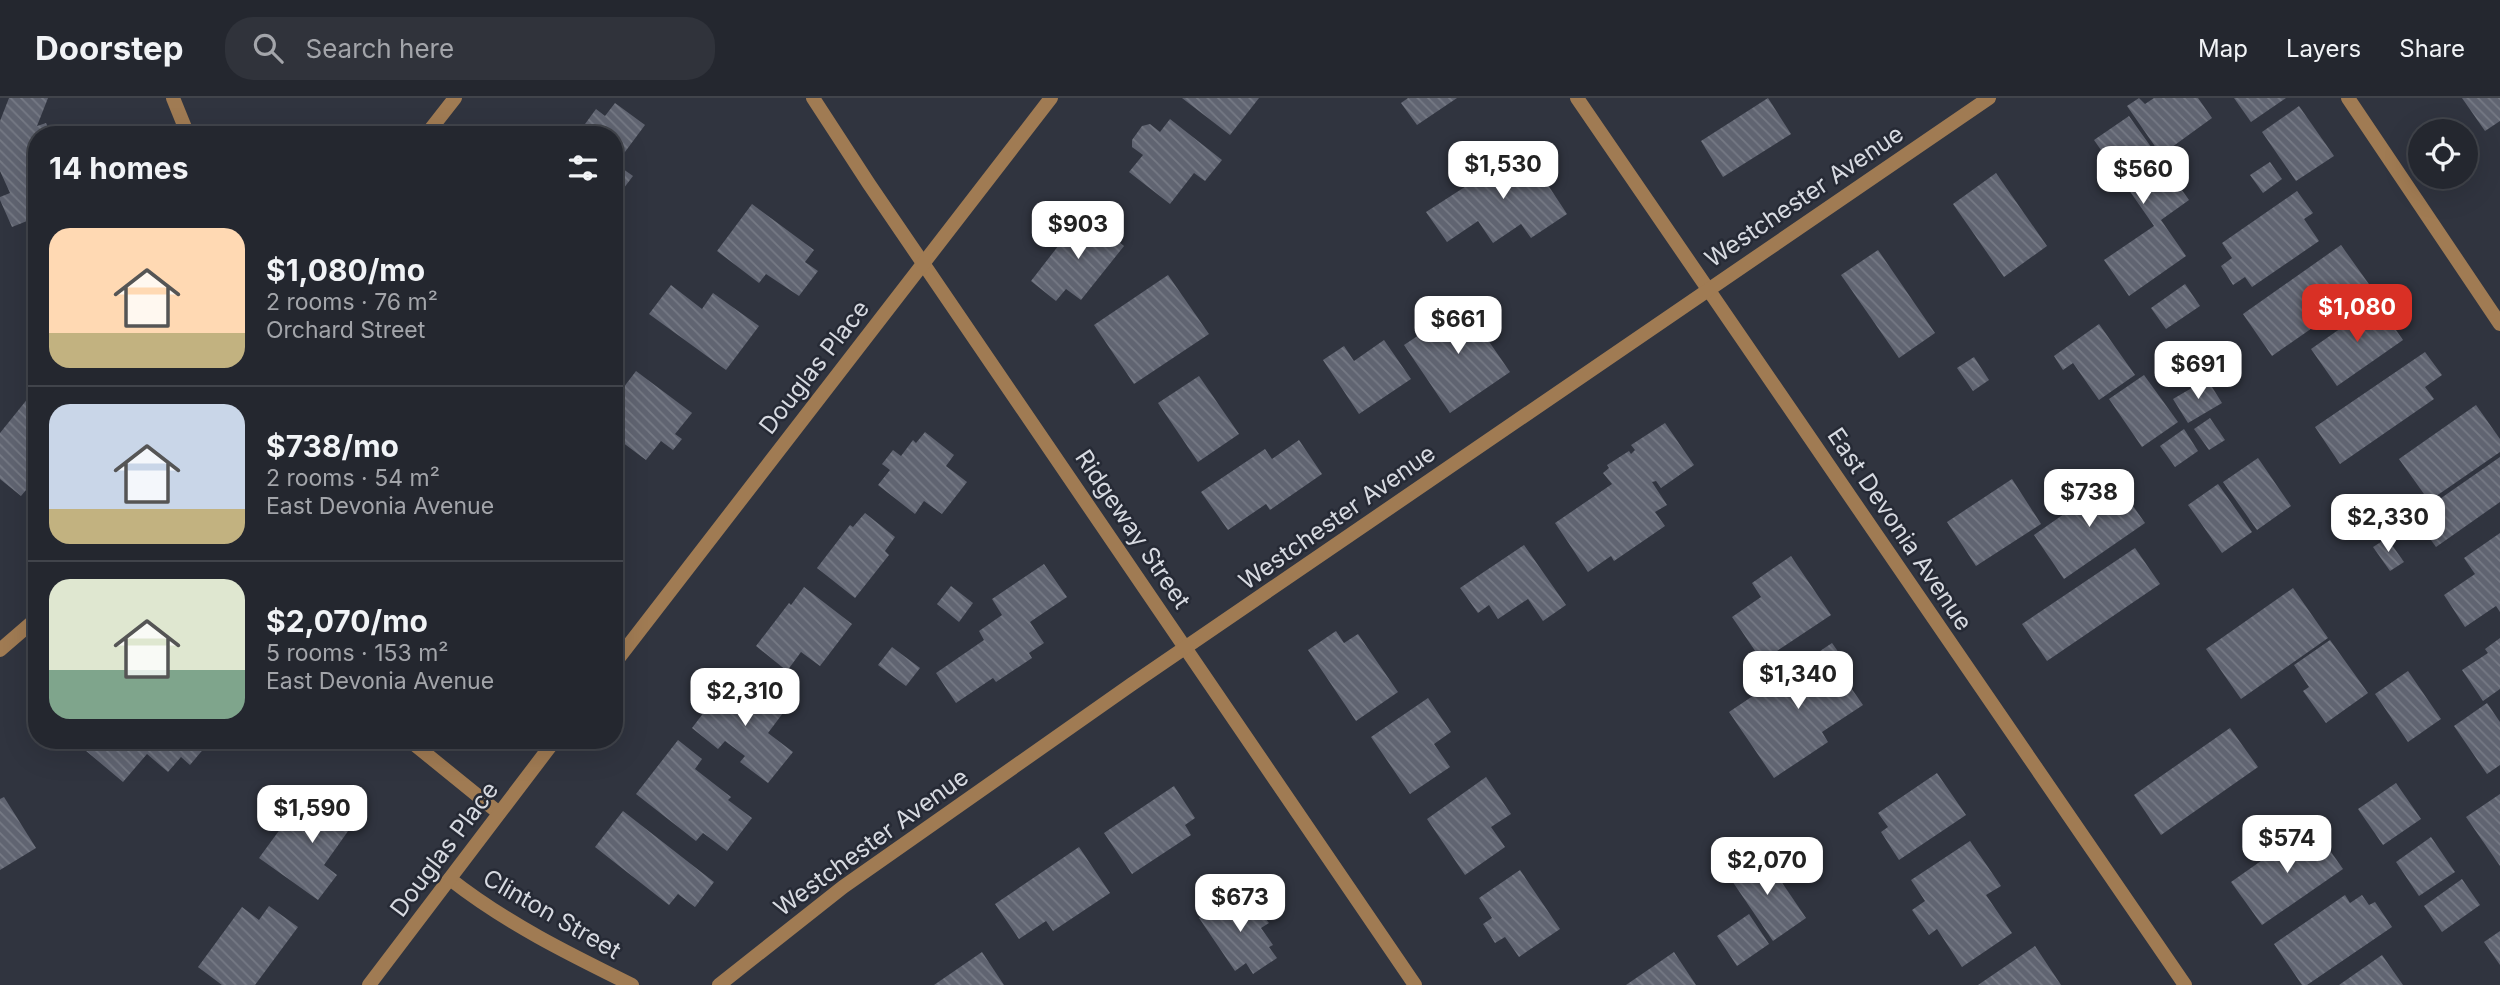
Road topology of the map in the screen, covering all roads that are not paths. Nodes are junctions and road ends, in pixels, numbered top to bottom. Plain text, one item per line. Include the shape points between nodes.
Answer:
1 (173, 98) edge
2 (454, 98) edge
3 (813, 98) edge
4 (1051, 98) edge
5 (1577, 98) edge
6 (1989, 98) edge
7 (2348, 98) edge
8 (184, 126) edge
9 (433, 126) edge
10 (923, 262) junction
11 (1708, 289) junction
12 (2500, 324) edge
13 (28, 626) edge
14 (1186, 649) junction
15 (0, 650) edge
16 (623, 652) edge
17 (420, 749) edge
18 (548, 749) edge
19 (499, 813) junction
20 (450, 879) junction
21 (369, 985) edge
22 (632, 985) edge
23 (719, 985) edge
24 (1415, 985) edge
25 (2185, 985) edge

1 - 8 street
2 - 9 street
3 - 10 street, Ridgeway Street
4 - 10 street, Douglas Place
5 - 11 street, East Devonia Avenue
6 - 11 street, Westchester Avenue
7 - 12 street
10 - 14 street, Ridgeway Street
10 - 16 street, Douglas Place
11 - 14 street, Westchester Avenue
11 - 25 street, East Devonia Avenue
13 - 15 street
14 - 23 street, Westchester Avenue via 843,887
14 - 24 street, Ridgeway Street
17 - 19 street
18 - 19 street, Douglas Place
19 - 20 street, Douglas Place
20 - 21 street, Douglas Place
20 - 22 street, Clinton Street via 518,926

